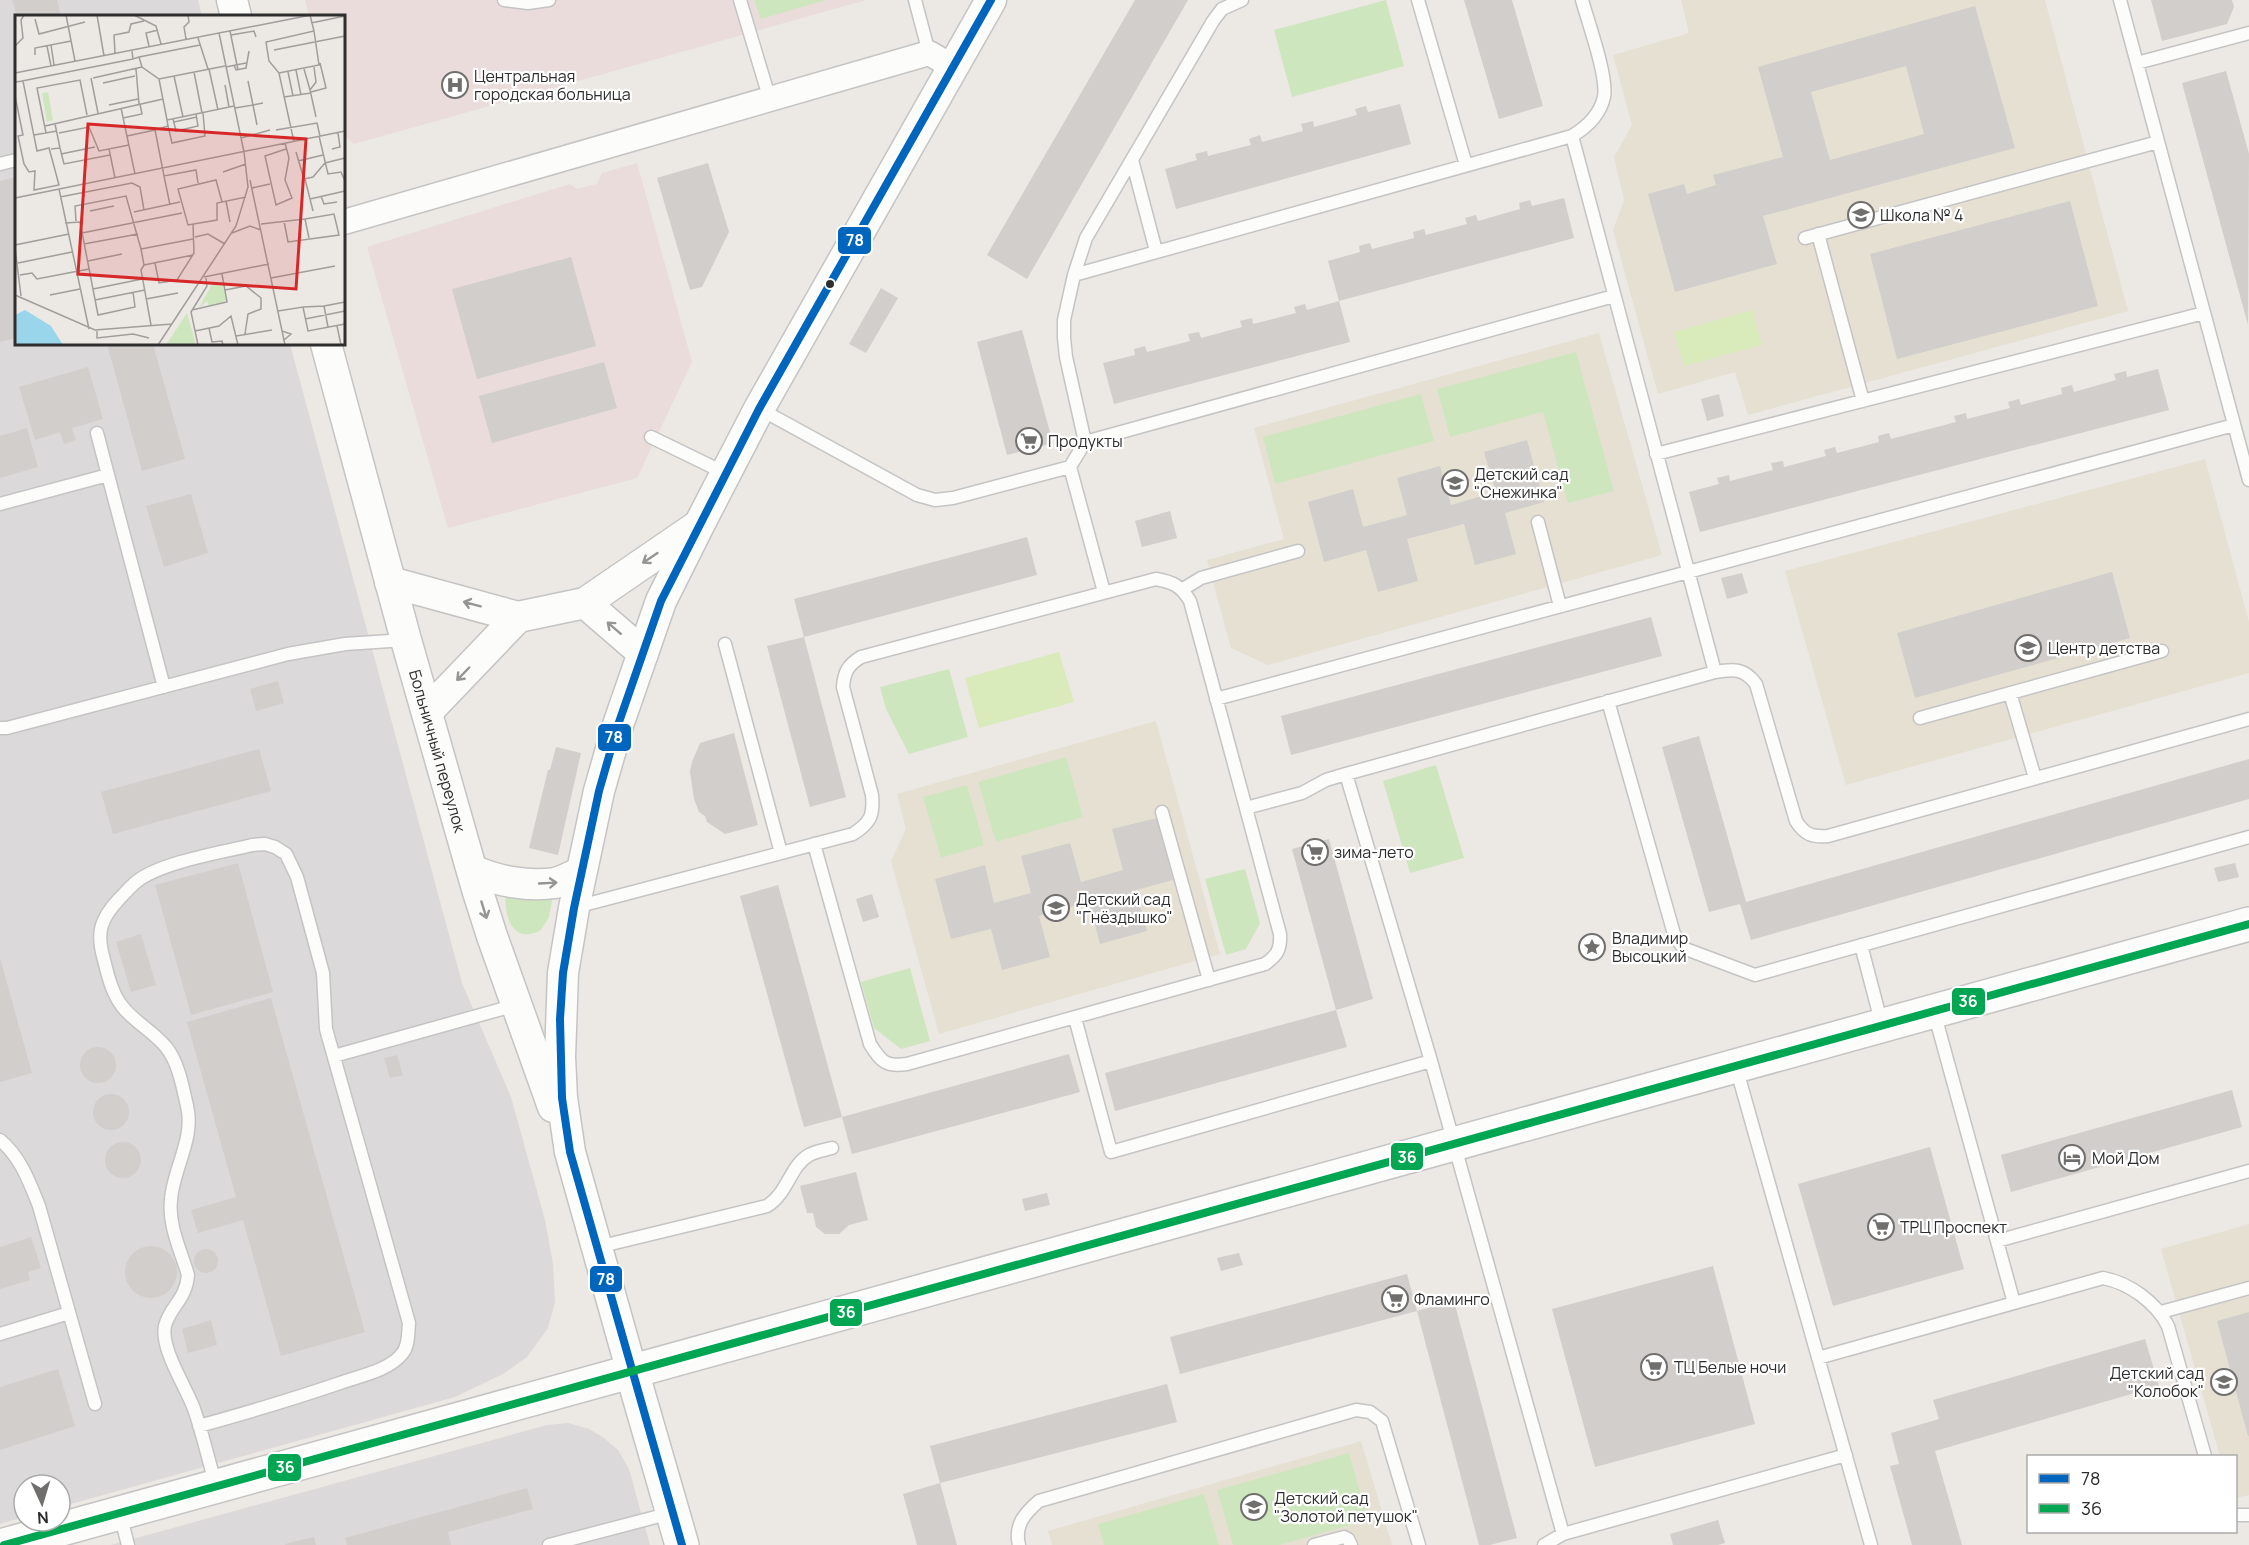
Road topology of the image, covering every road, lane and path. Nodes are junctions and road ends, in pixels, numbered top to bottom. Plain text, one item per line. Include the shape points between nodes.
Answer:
1 (232, 0) edge
2 (504, 0) edge
3 (549, 0) edge
4 (740, 0) edge
5 (915, 0) edge
6 (991, 0) edge
7 (1239, 0) edge
8 (1418, 0) edge
9 (1582, 0) edge
10 (2120, 0) edge
11 (236, 15) edge
12 (2249, 33) edge
13 (941, 60) junction
14 (2137, 63) junction
15 (770, 100) junction
16 (1572, 136) junction
17 (2158, 142) junction
18 (15, 159) edge
19 (1132, 160) junction
20 (0, 164) edge
21 (1466, 165) junction
22 (345, 222) edge
23 (1818, 234) junction
24 (1805, 238) dead end
25 (1156, 251) junction
26 (1074, 275) junction
27 (1614, 296) junction
28 (2204, 313) junction
29 (326, 345) edge
30 (1863, 400) junction
31 (759, 409) junction
32 (2234, 425) junction
33 (97, 433) dead end
34 (651, 437) dead end
35 (1085, 442) junction
36 (1656, 454) junction
37 (1070, 467) junction
38 (725, 473) junction
39 (108, 476) junction
40 (2249, 480) edge
41 (0, 504) edge
42 (1538, 522) dead end
43 (699, 525) junction
44 (1298, 551) dead end
45 (1688, 571) junction
46 (390, 582) junction
47 (1183, 589) junction
48 (1104, 592) junction
49 (585, 603) junction
50 (1560, 606) junction
51 (518, 617) junction
52 (406, 640) junction
53 (725, 644) dead end
54 (2162, 651) dead end
55 (643, 653) junction
56 (1715, 672) junction
57 (164, 687) junction
58 (2010, 693) junction
59 (1216, 699) junction
60 (1608, 701) junction
61 (427, 712) junction
62 (1920, 718) dead end
63 (2249, 719) edge
64 (0, 728) edge
65 (1346, 774) junction
66 (2035, 778) junction
67 (1246, 808) junction
68 (1162, 812) dead end
69 (2249, 837) edge
70 (814, 844) junction
71 (781, 853) junction
72 (472, 870) junction
73 (581, 872) junction
74 (574, 908) junction
75 (2249, 924) edge
76 (1861, 945) junction
77 (1209, 980) junction
78 (516, 1005) junction
79 (1934, 1011) junction
80 (1075, 1018) junction
81 (1882, 1026) junction
82 (334, 1056) junction
83 (1431, 1061) junction
84 (1735, 1067) junction
85 (0, 1140) edge
86 (1454, 1144) junction
87 (832, 1148) dead end
88 (570, 1152) junction
89 (2249, 1171) edge
90 (1997, 1241) junction
91 (597, 1247) junction
92 (2249, 1288) edge
93 (2014, 1303) junction
94 (2161, 1312) junction
95 (69, 1313) junction
96 (0, 1334) edge
97 (1818, 1358) junction
98 (632, 1372) junction
99 (95, 1404) dead end
100 (199, 1426) junction
101 (1846, 1455) junction
102 (2205, 1455) edge
103 (216, 1487) junction
104 (673, 1512) junction
105 (120, 1513) junction
106 (1563, 1534) junction
107 (4, 1545) edge
108 (128, 1545) edge
109 (549, 1545) edge
110 (682, 1545) edge
111 (1019, 1545) edge
112 (1314, 1545) edge
113 (1351, 1545) edge
114 (1419, 1545) edge
115 (1544, 1545) edge
116 (1871, 1545) edge

1 - 11 street
2 - 3 lane
4 - 15 lane
5 - 13 lane
6 - 13 street
7 - 19 lane via 1222,9 1213,21
8 - 21 lane
9 - 16 lane via 1604,80 1604,97 1587,127
10 - 14 lane
12 - 14 lane
13 - 15 street
13 - 31 street
14 - 17 lane
15 - 22 street
16 - 21 lane
16 - 27 lane
17 - 23 lane
17 - 28 lane
18 - 20 lane
19 - 25 lane
19 - 26 lane via 1086,238
21 - 25 lane
23 - 24 lane
23 - 30 lane
25 - 26 lane
26 - 35 lane via 1064,338
27 - 35 lane
27 - 36 lane
28 - 30 lane
28 - 32 lane
29 - 46 street, Больничный переулок
30 - 36 lane
31 - 37 lane via 917,495 935,500
31 - 38 street
32 - 40 lane
32 - 45 lane
33 - 39 lane
34 - 38 lane
35 - 37 lane
36 - 45 lane
37 - 48 lane
38 - 43 street
39 - 41 lane
39 - 57 lane
42 - 50 lane
43 -> 49 street
43 - 55 street via 661,602
44 - 47 lane via 1201,578
45 - 50 lane
45 - 56 lane
51 -> 46 street
46 - 52 street, Больничный переулок
47 - 48 lane via 1156,579
47 - 59 lane via 1190,600
48 - 70 lane via 861,657 850,664 843,687 874,809 866,825 853,834
49 - 51 street
55 -> 49 street
50 - 59 lane
51 -> 61 street
52 - 57 lane via 345,644 288,654
52 - 61 street, Больничный переулок
53 - 71 lane
54 - 58 lane
55 - 73 street via 614,736
56 - 60 lane
56 - 66 lane via 1748,673 1756,684 1796,821 1803,833 1815,837
57 - 64 lane
58 - 62 lane
58 - 66 lane
59 - 67 lane
60 - 65 lane
60 - 76 lane via 1674,934 1683,948 1755,975
61 - 72 street, Больничный переулок
63 - 66 lane
65 - 67 lane via 1302,793
65 - 83 lane
67 - 77 lane via 1280,945 1275,957 1265,964
68 - 77 lane
69 - 76 lane
70 - 71 lane
70 - 80 lane via 870,1044 879,1059 892,1066 907,1064
71 - 74 lane
72 -> 73 street via 489,878 530,883 556,883
72 -> 78 street, Больничный переулок
73 - 74 street
74 - 88 street via 560,1019 562,1098
75 - 79 main road
76 - 81 lane
77 - 80 lane
78 - 82 lane
78 - 88 street, Больничный переулок
79 - 81 main road
79 - 90 lane
80 - 83 lane via 1111,1152
81 - 84 main road
82 - 100 lane via 409,1323 408,1340 403,1353 371,1372
82 - 100 lane via 327,1029 319,953 286,854 265,844 252,845 162,868 136,882 112,906 99,933 116,997 167,1048 188,1108 187,1137 171,1198 171,1214 188,1275 183,1296 165,1325 165,1335
83 - 86 lane
84 - 86 main road
84 - 97 lane
85 - 95 lane via 12,1150 31,1185
86 - 98 main road
86 - 106 lane
87 - 91 lane via 801,1161 781,1194 767,1206
88 - 91 street
89 - 90 lane
90 - 93 lane
91 - 98 street
92 - 94 lane
93 - 94 lane via 2103,1278 2116,1281
93 - 97 lane
94 - 102 lane
95 - 96 lane
95 - 99 lane
97 - 101 lane
98 - 103 main road
98 - 104 main road
100 - 103 lane
101 - 106 lane
101 - 116 lane
103 - 105 main road
104 - 109 lane
104 - 110 main road
105 - 107 main road
105 - 108 lane
106 - 115 lane
111 - 114 lane via 1018,1527 1026,1512 1039,1501 1356,1410 1370,1412 1382,1421
112 - 113 lane via 1344,1538

